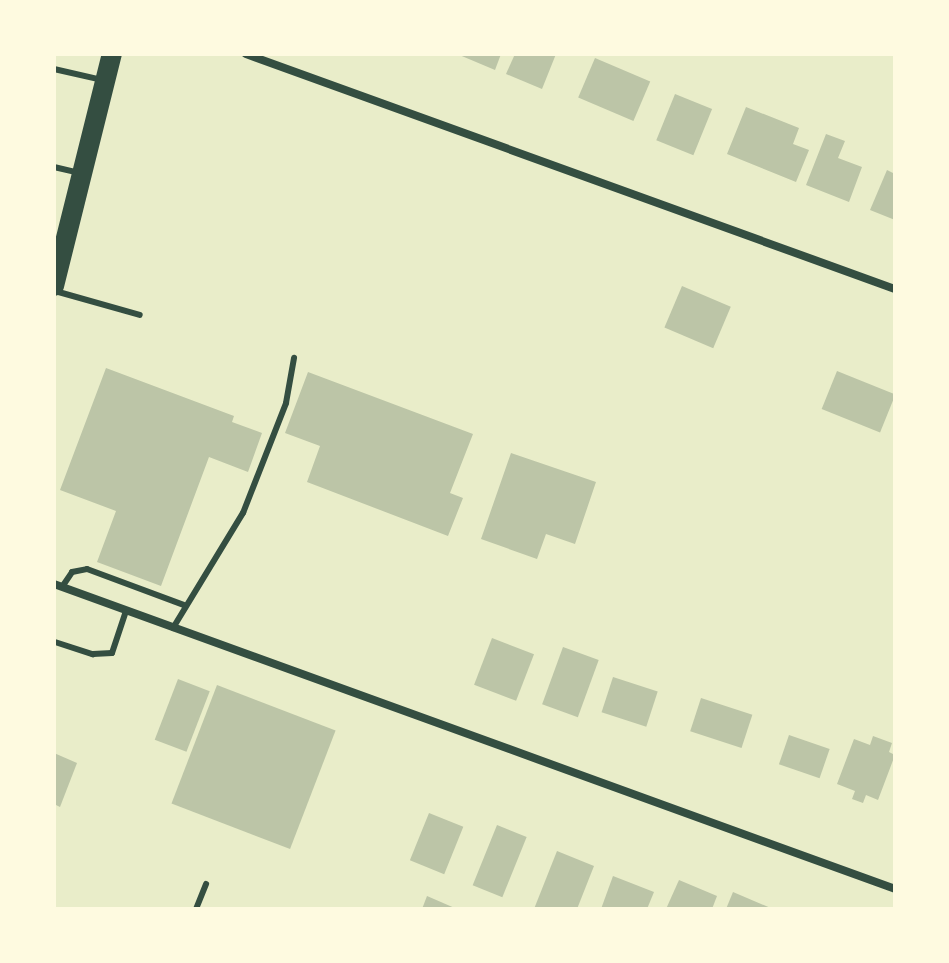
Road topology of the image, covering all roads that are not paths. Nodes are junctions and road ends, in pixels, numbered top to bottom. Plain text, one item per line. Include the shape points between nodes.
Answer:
1 (112, 54) edge
2 (246, 54) edge
3 (54, 69) edge
4 (106, 81) junction
5 (54, 167) edge
6 (83, 174) junction
7 (60, 242) edge
8 (54, 289) edge
9 (895, 289) edge
10 (140, 315) dead end
11 (294, 358) dead end
12 (58, 585) edge
13 (184, 605) junction
14 (126, 611) junction
15 (173, 628) junction
16 (55, 642) edge
17 (206, 884) dead end
18 (895, 889) edge
19 (196, 909) edge

1 - 4 main road
2 - 9 street
3 - 4 lane
4 - 6 main road
5 - 6 lane
6 - 7 main road
7 - 8 main road
8 - 10 lane
11 - 13 lane via 286,403 243,513
12 - 13 lane via 72,572 87,569
12 - 14 street
13 - 15 lane
14 - 15 street
14 - 16 lane via 112,653 93,654
15 - 18 street
17 - 19 lane

